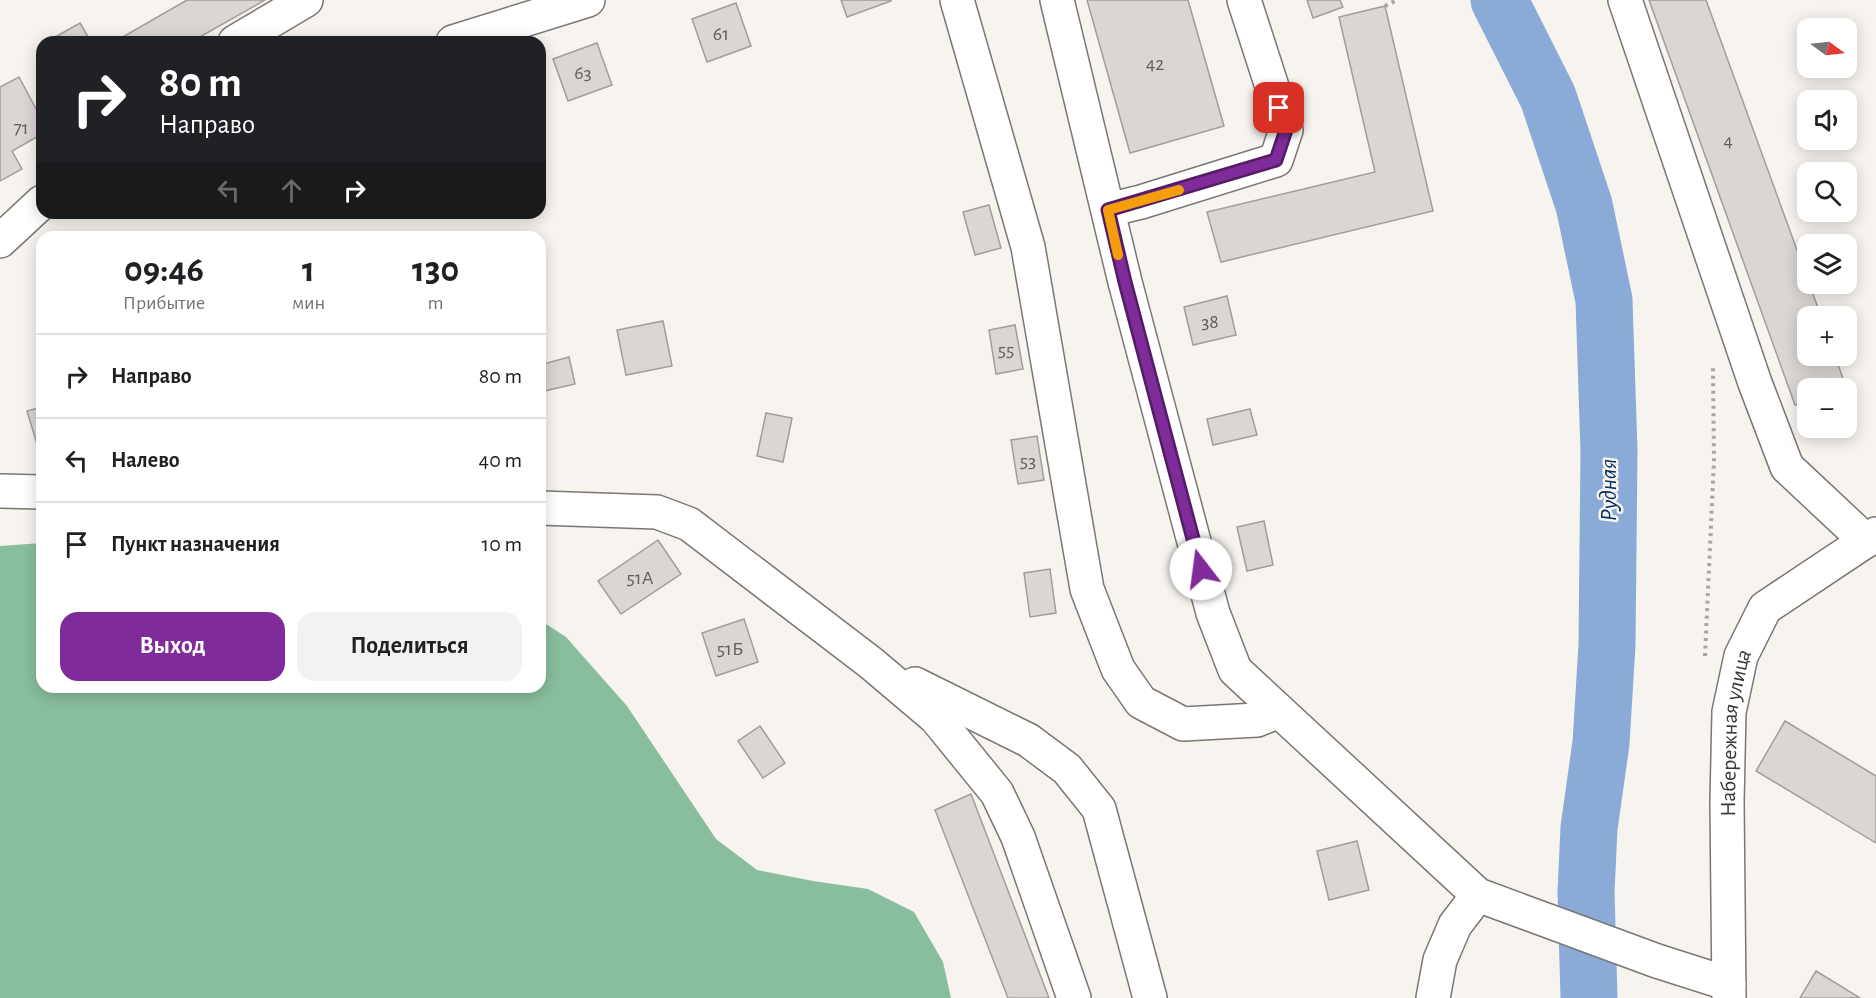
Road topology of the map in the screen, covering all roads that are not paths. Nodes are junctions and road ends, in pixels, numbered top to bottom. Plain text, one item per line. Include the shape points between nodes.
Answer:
1 (306, 0) edge
2 (588, 0) edge
3 (957, 0) edge
4 (1057, 0) edge
5 (1244, 0) edge
6 (1624, 0) edge
7 (245, 36) edge
8 (472, 36) edge
9 (36, 208) edge
10 (1108, 210) junction
11 (0, 241) edge
12 (0, 491) edge
13 (36, 492) edge
14 (546, 508) edge
15 (1871, 537) edge
16 (871, 663) junction
17 (1279, 711) junction
18 (1478, 895) junction
19 (1729, 991) edge
20 (1074, 998) edge
21 (1150, 998) edge
22 (1433, 998) edge

1 - 7 main road
2 - 8 main road
3 - 17 main road via 1028,247 1087,589 1118,669 1141,702 1184,724 1257,720
4 - 10 main road
5 - 10 main road via 1286,130 1276,160
6 - 15 main road via 1787,467
9 - 11 main road
10 - 17 main road via 1213,613 1235,670
12 - 13 main road
14 - 16 main road via 657,512 689,524
15 - 19 main road, Набережная улица via 1765,608 1741,656 1729,712
16 - 20 main road via 936,718 997,793 1018,837
16 - 21 main road via 1028,740 1067,770 1099,809
17 - 18 main road
18 - 19 main road
18 - 22 main road via 1455,925 1440,960

